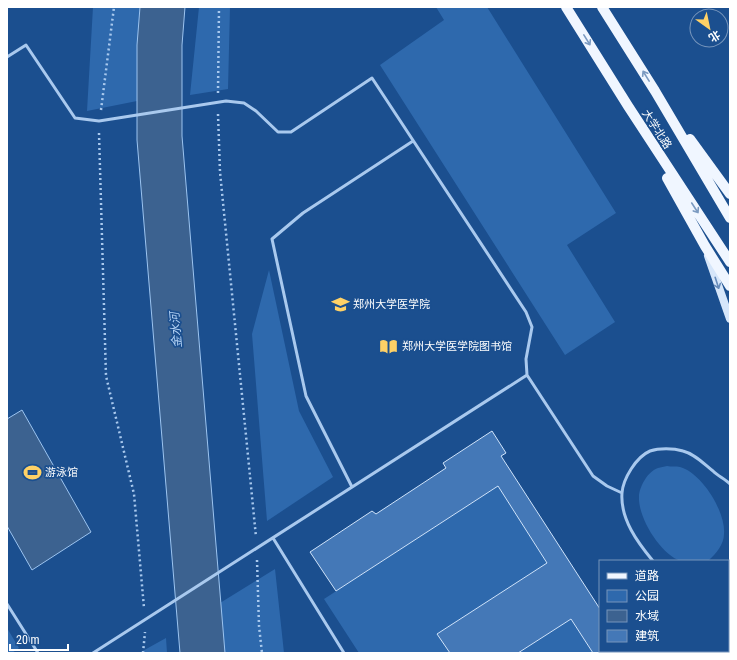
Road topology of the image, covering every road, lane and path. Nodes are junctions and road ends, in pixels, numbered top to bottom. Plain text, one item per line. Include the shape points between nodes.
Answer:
1 (114, 7) edge
2 (219, 7) edge
3 (566, 7) edge
4 (602, 7) edge
5 (7, 57) edge
6 (655, 91) junction
7 (217, 102) junction
8 (628, 106) junction
9 (99, 121) junction
10 (414, 141) junction
11 (730, 194) edge
12 (730, 218) edge
13 (705, 246) junction
14 (730, 262) edge
15 (730, 286) edge
16 (730, 319) edge
17 (527, 374) junction
18 (730, 483) edge
19 (352, 487) junction
20 (622, 493) junction
21 (273, 538) junction
22 (257, 548) junction
23 (653, 560) edge
24 (7, 604) edge
25 (145, 620) junction
26 (38, 653) edge
27 (93, 653) edge
28 (143, 653) edge
29 (262, 653) edge
30 (344, 653) edge

1 - 9 path
2 - 7 path
3 -> 8 main road, 大学北路
6 -> 4 main road, 大学北路
5 - 9 lane via 26,45 75,118
6 - 11 main road
6 - 12 main road, 大学北路
7 - 9 lane
7 - 10 lane via 244,103 278,132 291,132 372,78
7 - 22 path via 220,172
8 - 13 main road
8 -> 14 main road, 大学北路
9 - 25 path via 106,376 134,494
10 - 17 lane via 526,312 532,327 526,359
10 - 19 lane via 303,212 272,239 306,396
13 - 15 main road
13 -> 16 street
17 - 19 lane
17 - 20 lane via 593,476
18 - 20 lane via 701,460 684,451 665,449 649,452 636,463 627,475
19 - 21 lane
20 - 23 lane via 624,510 633,532
21 - 22 lane
21 - 30 lane
22 - 25 lane
22 - 29 path
24 - 26 lane
25 - 27 lane
25 - 28 path

